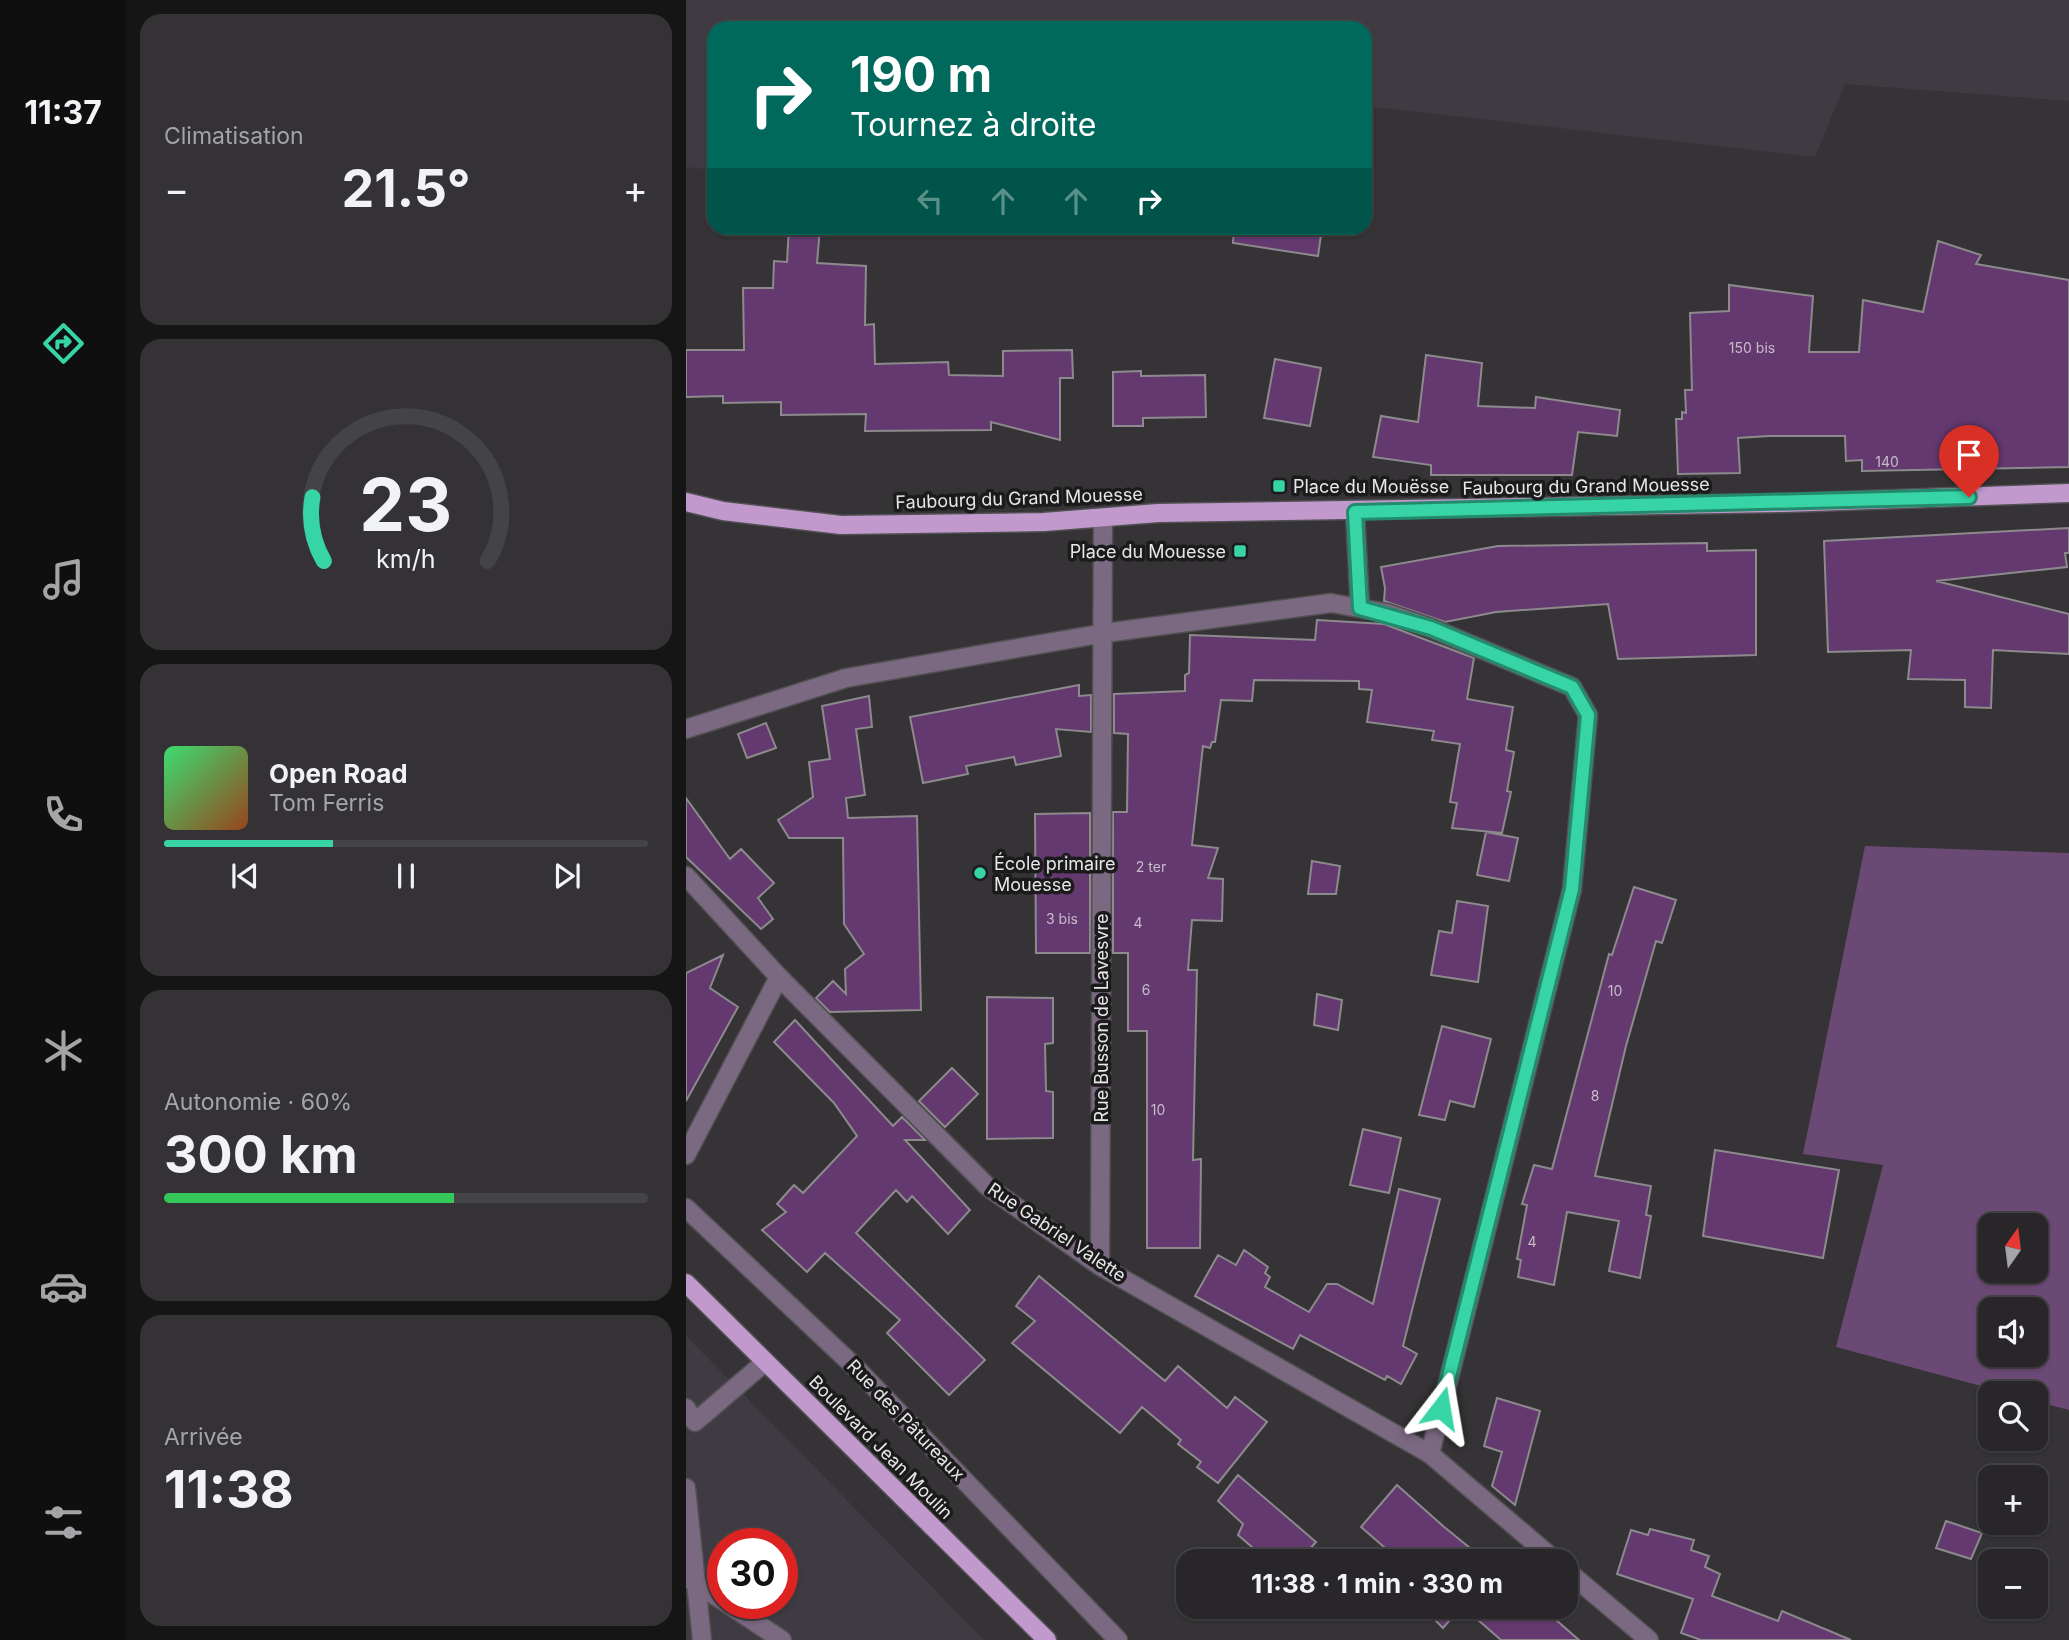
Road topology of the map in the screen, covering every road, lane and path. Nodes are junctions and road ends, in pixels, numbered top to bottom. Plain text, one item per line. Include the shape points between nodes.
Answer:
1 (2069, 493) edge
2 (686, 502) edge
3 (1355, 512) junction
4 (1103, 518) junction
5 (1360, 608) junction
6 (1105, 633) junction
7 (686, 729) edge
8 (686, 876) edge
9 (779, 977) junction
10 (686, 1154) edge
11 (686, 1208) edge
12 (1100, 1266) junction
13 (686, 1283) edge
14 (765, 1362) junction
15 (690, 1415) edge
16 (1430, 1454) junction
17 (686, 1488) edge
18 (1542, 1549) edge
19 (691, 1580) edge
20 (1578, 1580) edge
21 (707, 1591) edge
22 (750, 1619) edge
23 (702, 1640) edge
24 (782, 1640) edge
25 (1047, 1640) edge
26 (1118, 1640) edge
27 (1649, 1640) edge

1 - 3 main road, Faubourg du Grand Mouesse
2 - 4 main road, Faubourg du Grand Mouesse via 841,525
3 - 4 main road, Faubourg du Grand Mouesse via 1158,513
3 - 5 street
4 - 6 street, Rue Busson de Lavesvre
5 - 6 street via 1331,603
5 - 16 street via 1398,617 1572,687 1588,715 1572,889
6 - 7 street via 846,678
6 - 12 street, Rue Busson de Lavesvre
8 - 9 street, Rue Gabriel Valette
9 - 10 street
9 - 12 street, Rue Gabriel Valette via 988,1188
11 - 26 street, Rue des Pâtureaux via 856,1368
12 - 16 street, Rue Gabriel Valette
13 - 14 main road, Boulevard Jean Moulin
14 - 15 street
14 - 25 main road, Boulevard Jean Moulin
16 - 18 street, Rue Gabriel Valette
17 - 19 street
19 - 21 street
19 - 23 street
20 - 27 street
22 - 24 street

